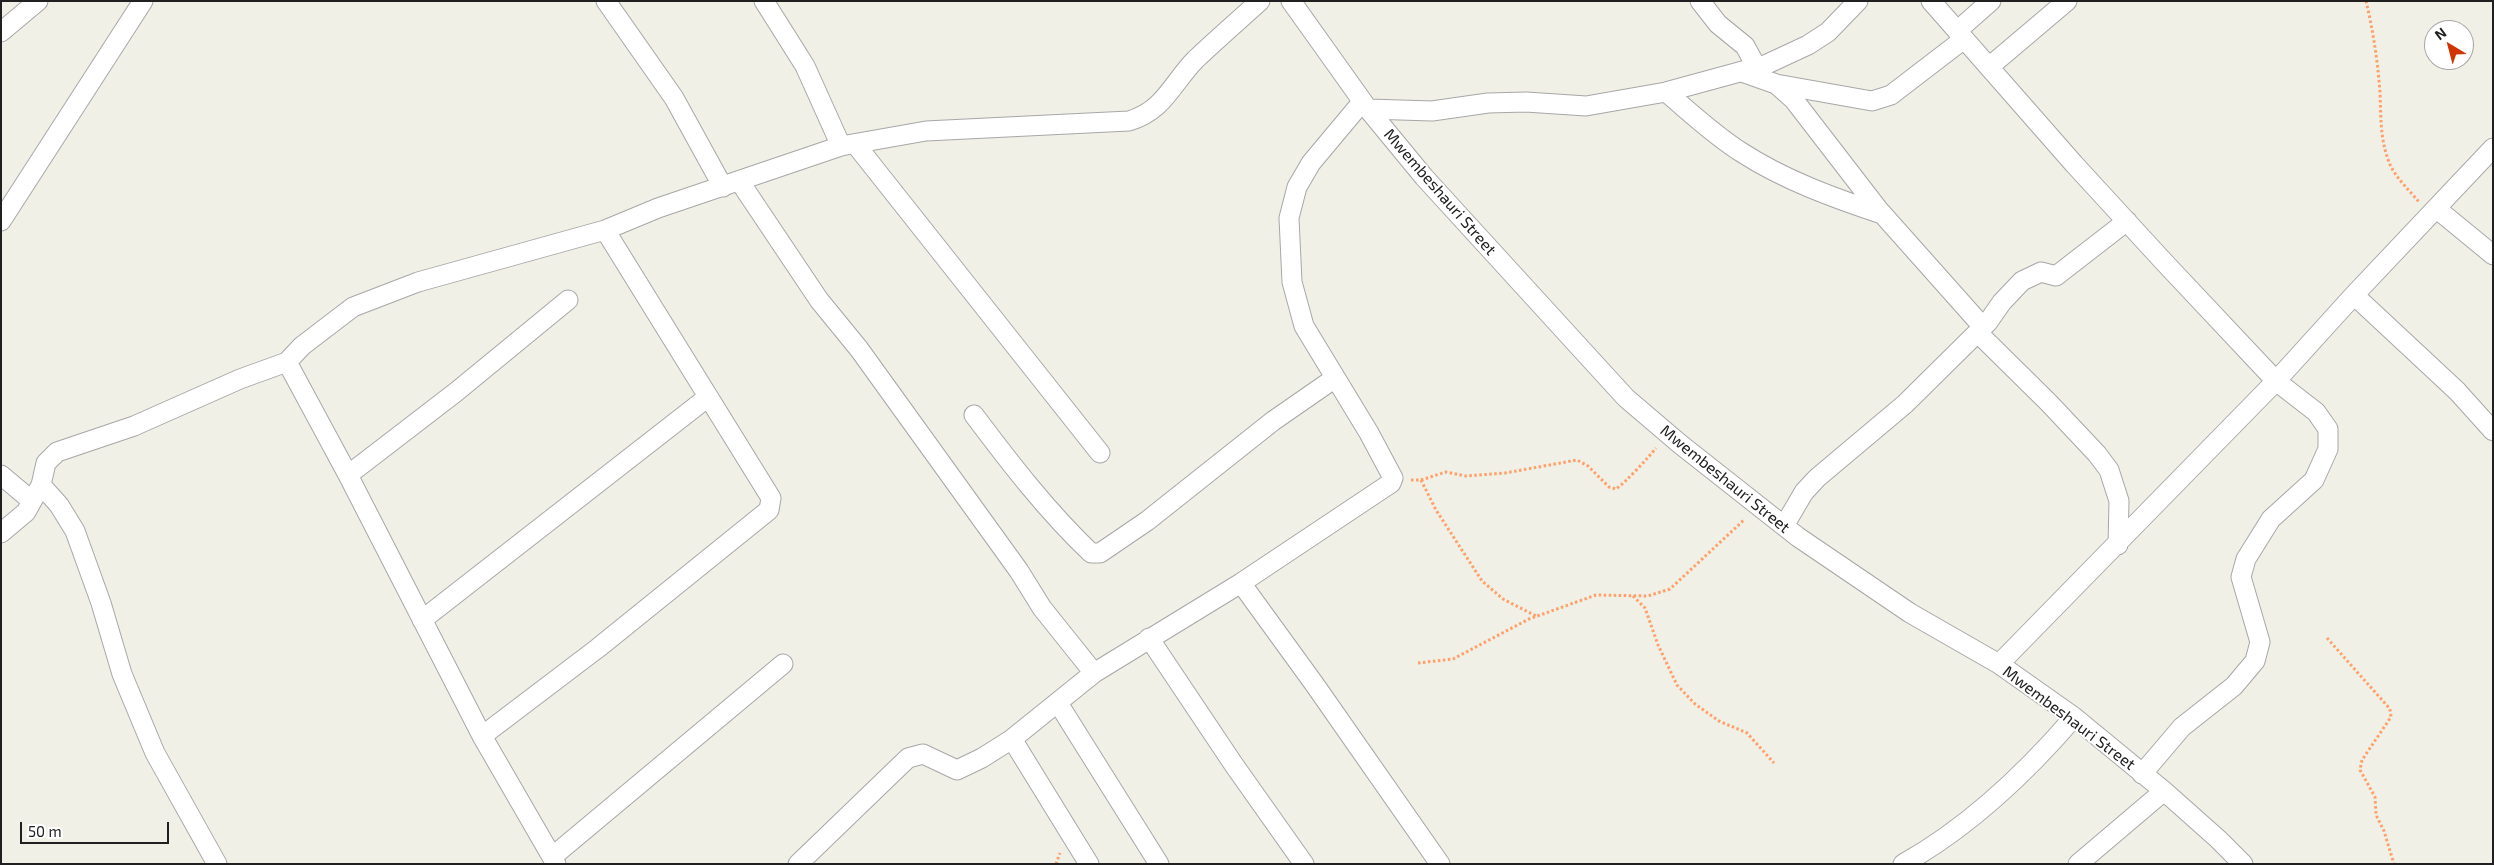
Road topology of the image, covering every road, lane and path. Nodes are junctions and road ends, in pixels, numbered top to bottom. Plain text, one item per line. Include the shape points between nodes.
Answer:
1 (38, 1) edge
2 (143, 1) edge
3 (606, 1) edge
4 (764, 1) edge
5 (1260, 1) edge
6 (1291, 1) edge
7 (1700, 1) edge
8 (1858, 1) edge
9 (1931, 1) edge
10 (1991, 1) edge
11 (2067, 1) edge
12 (2366, 1) edge
13 (1, 32) edge
14 (1961, 35) junction
15 (1989, 67) junction
16 (1750, 70) junction
17 (1776, 84) junction
18 (1666, 92) junction
19 (1365, 106) junction
20 (848, 146) junction
21 (2493, 148) edge
22 (732, 185) junction
23 (2433, 212) junction
24 (1883, 214) junction
25 (1, 221) edge
26 (2127, 221) junction
27 (605, 230) junction
28 (2493, 255) edge
29 (2354, 294) junction
30 (568, 300) dead end
31 (1980, 330) junction
32 (287, 362) junction
33 (1335, 378) junction
34 (2276, 381) junction
35 (708, 397) junction
36 (974, 415) dead end
37 (2493, 431) edge
38 (1668, 434) junction
39 (1100, 453) dead end
40 (1, 475) edge
41 (348, 475) junction
42 (1393, 478) junction
43 (1421, 480) junction
44 (41, 485) junction
45 (32, 502) junction
46 (1758, 506) junction
47 (1784, 526) junction
48 (1, 533) edge
49 (2118, 545) junction
50 (1241, 583) junction
51 (1632, 596) junction
52 (1537, 617) junction
53 (422, 620) junction
54 (1149, 638) junction
55 (2327, 638) dead end
56 (1418, 663) dead end
57 (783, 664) dead end
58 (1999, 664) junction
59 (1094, 673) junction
60 (1058, 703) junction
61 (2074, 717) junction
62 (482, 736) junction
63 (1012, 739) junction
64 (1774, 763) dead end
65 (2142, 774) junction
66 (2164, 791) junction
67 (554, 860) edge
68 (212, 862) edge
69 (798, 864) edge
70 (1089, 864) edge
71 (1160, 864) edge
72 (1304, 864) edge
73 (1440, 864) edge
74 (1903, 864) edge
75 (2078, 864) edge
76 (2243, 864) edge
77 (2394, 864) edge

1 - 13 street
2 - 25 street
3 - 22 street
4 - 20 street via 805,66
5 - 20 street via 1195,60 1155,110 1144,116 1129,121 926,131
6 - 19 street, Mwembeshauri Street
7 - 16 street via 1718,24 1745,46
8 - 16 street via 1828,32
9 - 14 street
10 - 14 street
11 - 15 street
12 - 23 path via 2379,83 2380,129 2389,164
14 - 15 street
14 - 17 street via 1891,95 1872,101
15 - 26 street
16 - 17 street
16 - 18 street
17 - 24 street via 1794,100
18 - 19 street via 1586,106 1553,102 1488,103 1432,111
18 - 24 street via 1741,152 1772,170 1837,199
19 - 33 street via 1311,163 1296,187 1289,218 1292,282 1304,326
19 - 38 street, Mwembeshauri Street via 1424,177 1626,398
20 - 22 street
20 - 39 street
21 - 23 street
22 - 27 street via 658,208
22 - 59 street via 859,349 1019,571 1042,608
23 - 28 street
23 - 29 street
24 - 31 street
26 - 31 street via 2056,276 2041,272 2022,281
26 - 34 street
27 - 32 street via 418,282 352,307 302,346
27 - 35 street
29 - 34 street
29 - 37 street via 2458,391
30 - 41 street
31 - 47 street via 1905,404 1817,478 1804,492
31 - 49 street via 2097,454 2108,470 2119,501
32 - 41 street
32 - 44 street via 134,426 57,452 46,463
33 - 36 street via 1273,421 1147,521 1100,553 1091,553 1075,538 1015,469
33 - 42 street
34 - 49 street
34 - 65 street via 2316,412 2328,429 2328,449 2314,480 2271,520 2246,559 2240,578 2260,642 2255,661 2234,686 2182,728
35 - 53 street
35 - 62 street via 771,498 769,510 598,648
38 - 43 path via 1624,484 1616,488 1609,487 1588,466 1577,460 1481,476 1446,472
38 - 46 street, Mwembeshauri Street
40 - 45 street
41 - 53 street
42 - 43 path
42 - 50 street via 1388,486
43 - 52 path via 1436,510 1482,581 1503,599
44 - 45 street
44 - 68 street via 59,505 74,531 122,674 154,753
45 - 48 street via 26,512
46 - 47 street, Mwembeshauri Street
46 - 51 path via 1670,589 1648,596
47 - 58 street, Mwembeshauri Street via 1910,614
49 - 58 street
50 - 54 street
50 - 73 street
51 - 52 path via 1596,595
51 - 64 path via 1645,608 1677,686 1719,721 1747,733
52 - 56 path via 1453,659
53 - 62 street
54 - 59 street
54 - 72 street
55 - 77 path via 2390,709 2391,717 2362,760 2360,770 2375,797 2376,815
57 - 67 street
58 - 61 street, Mwembeshauri Street
59 - 60 street
60 - 63 street
60 - 71 street
61 - 65 street, Mwembeshauri Street
61 - 74 street via 2046,749 1991,801 1956,831
62 - 67 street
63 - 69 street via 957,770 922,754 913,755 903,761
63 - 70 street
65 - 66 street, Mwembeshauri Street
66 - 75 street
66 - 76 street, Mwembeshauri Street

